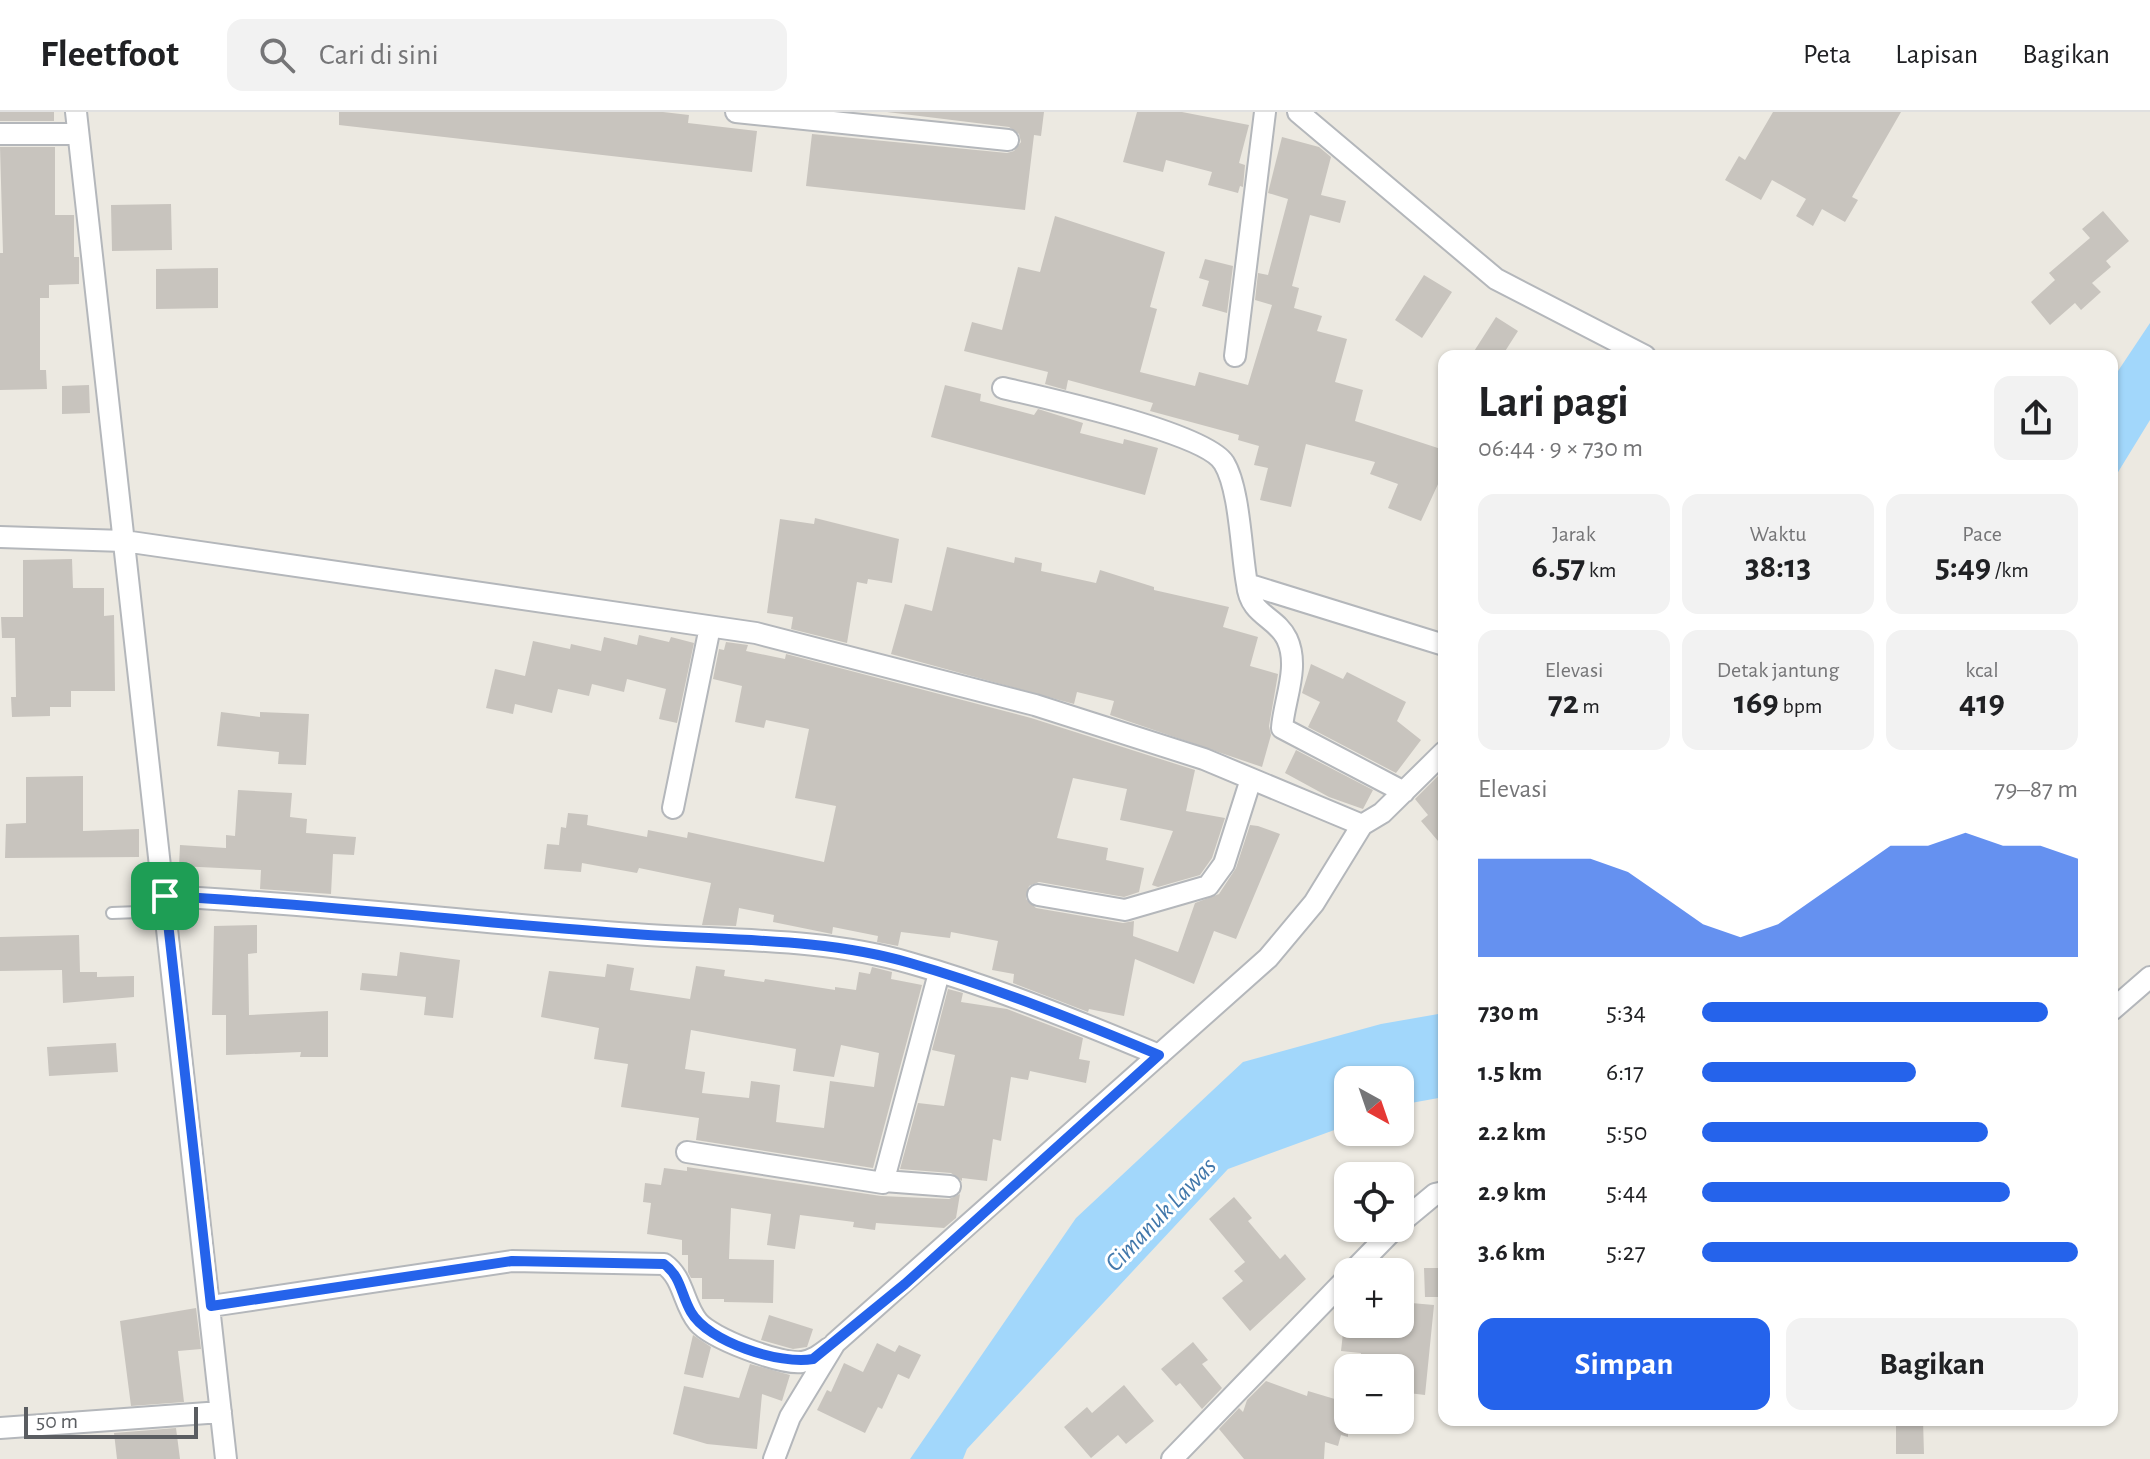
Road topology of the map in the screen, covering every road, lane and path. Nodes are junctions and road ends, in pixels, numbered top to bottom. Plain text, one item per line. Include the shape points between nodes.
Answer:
1 (76, 112) edge
2 (736, 112) edge
3 (1265, 112) edge
4 (1298, 112) edge
5 (0, 134) edge
6 (78, 134) junction
7 (1008, 140) dead end
8 (1633, 350) edge
9 (1235, 356) dead end
10 (1003, 388) dead end
11 (0, 537) edge
12 (124, 541) junction
13 (1247, 584) junction
14 (710, 627) junction
15 (1438, 643) edge
16 (1438, 758) edge
17 (1251, 779) junction
18 (1404, 792) junction
19 (673, 808) dead end
20 (1362, 825) junction
21 (1038, 895) dead end
22 (165, 904) junction
23 (112, 913) dead end
24 (939, 973) junction
25 (2150, 977) edge
26 (2118, 1005) edge
27 (1159, 1055) junction
28 (687, 1152) dead end
29 (884, 1181) junction
30 (950, 1186) dead end
31 (1438, 1193) edge
32 (1414, 1211) edge
33 (1381, 1242) edge
34 (1366, 1258) edge
35 (1334, 1291) edge
36 (211, 1306) junction
37 (835, 1343) junction
38 (221, 1412) junction
39 (0, 1428) edge
40 (226, 1459) edge
41 (774, 1459) edge
42 (1172, 1459) edge

1 - 6 street
2 - 7 street
3 - 9 street
4 - 8 street via 1496,279
5 - 6 street
6 - 12 street
10 - 13 street via 1101,411 1207,448 1224,462
11 - 12 street
12 - 14 street
12 - 22 street
13 - 15 street
13 - 18 street via 1249,600 1287,637 1291,678 1282,728
14 - 17 street via 756,633 1035,705
14 - 19 street
16 - 18 street
17 - 20 street
17 - 21 street via 1224,864 1208,886 1125,910
18 - 20 street
20 - 27 street via 1314,903 1268,958
22 - 23 lane
22 - 24 street via 307,903 633,934 756,940 860,952
22 - 36 street
24 - 27 street
24 - 29 street
25 - 26 street
27 - 37 street
28 - 29 street
29 - 30 street
31 - 32 street
33 - 34 street
35 - 42 street
36 - 37 street via 512,1261 664,1264 674,1271 700,1325 722,1339 795,1362 813,1359
36 - 38 street
37 - 41 street via 790,1417
38 - 39 street
38 - 40 street

